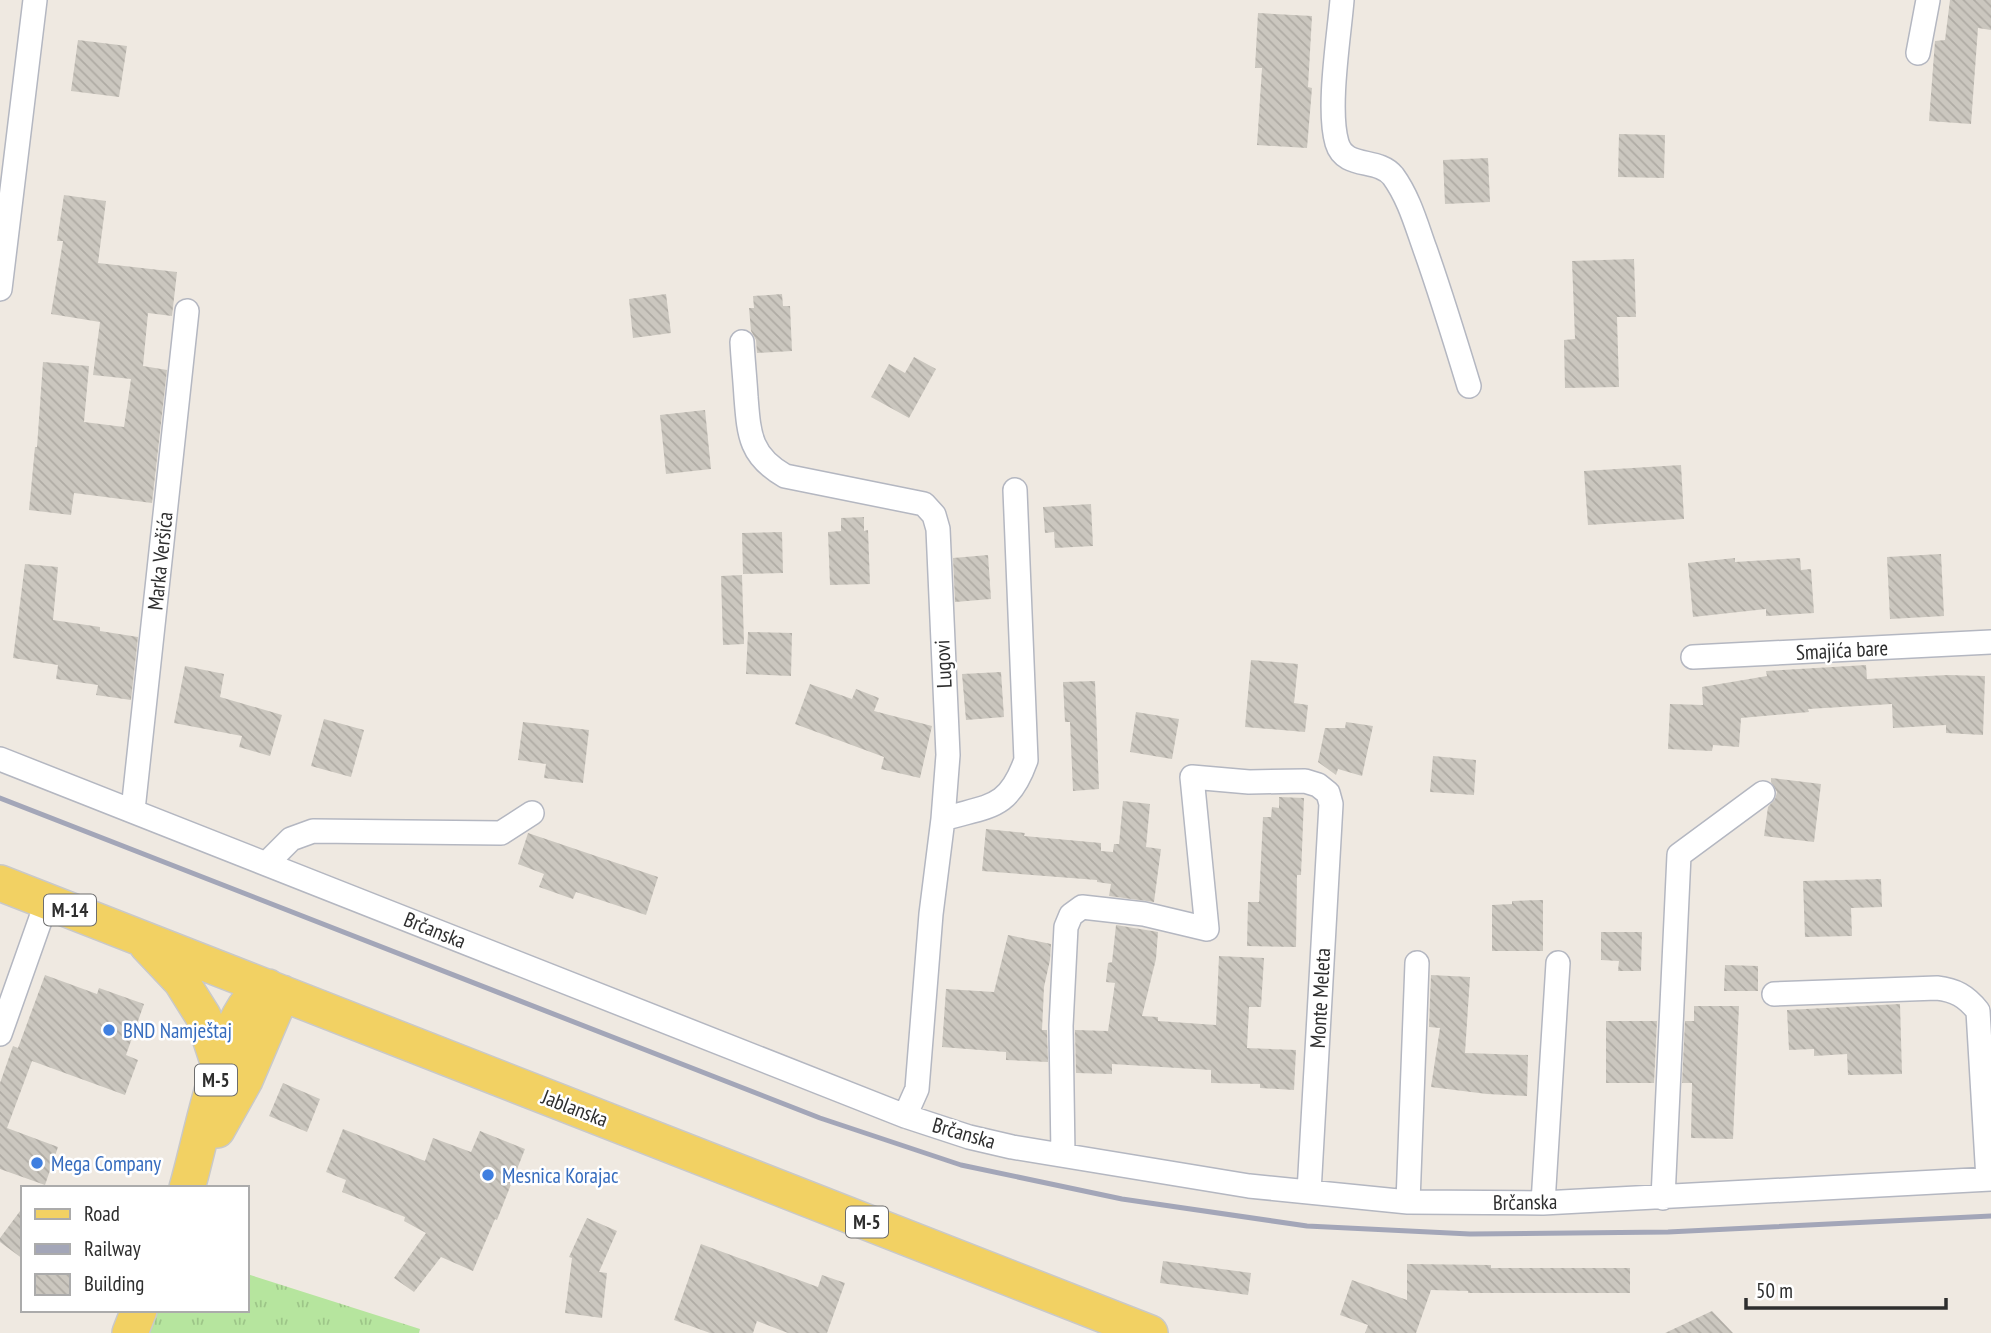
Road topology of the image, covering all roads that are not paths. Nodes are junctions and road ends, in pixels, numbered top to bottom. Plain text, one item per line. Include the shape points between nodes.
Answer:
1 (35, 0) edge
2 (1342, 0) edge
3 (1928, 0) edge
4 (1919, 53) dead end
5 (0, 289) edge
6 (187, 311) dead end
7 (742, 342) dead end
8 (1469, 386) dead end
9 (1014, 490) dead end
10 (1991, 642) edge
11 (1693, 657) dead end
12 (0, 759) edge
13 (1763, 793) dead end
14 (133, 810) junction
15 (532, 814) dead end
16 (943, 819) junction
17 (267, 863) junction
18 (0, 883) edge
19 (47, 901) junction
20 (140, 937) junction
21 (1417, 963) dead end
22 (1558, 963) dead end
23 (275, 990) junction
24 (1774, 994) dead end
25 (0, 1034) edge
26 (220, 1068) junction
27 (905, 1116) junction
28 (1063, 1155) junction
29 (1989, 1179) edge
30 (187, 1186) edge
31 (188, 1186) edge
32 (1309, 1192) junction
33 (1663, 1198) junction
34 (1408, 1202) junction
35 (1543, 1203) junction
36 (138, 1312) edge
37 (130, 1333) edge
38 (1150, 1333) edge

1 - 5 street
2 - 8 street via 1333,107 1337,144 1346,157 1392,174 1408,199
3 - 4 street
6 - 14 street, Marka Veršića
7 - 16 street, Lugovi via 748,430 752,444 772,468 785,476 924,504 934,515 948,755
9 - 16 street via 1026,760 1017,784 1002,802
10 - 11 street, Smajića bare
12 - 14 street, Brčanska
13 - 33 street via 1679,855
14 - 17 street, Brčanska
15 - 17 street via 501,833 313,831 290,839
16 - 27 street, Lugovi via 916,1088
17 - 27 street, Brčanska
18 - 19 main road, Jablanska / M-14
19 - 20 main road, Jablanska / M-14
19 - 25 street
20 - 23 main road, Jablanska / M-14
20 - 26 main road via 181,981 203,1016
21 - 34 street
22 - 35 street
23 - 26 main road, M-5 via 255,995 240,1016
23 - 31 main road, M-5 via 245,1080
23 - 38 main road, Jablanska / M-5
24 - 29 street via 1937,988 1968,999 1978,1011
26 - 30 main road, M-5
27 - 28 street, Brčanska via 969,1137
28 - 32 street, Brčanska
28 - 32 street, Monte Meleta via 1061,1026 1066,927 1071,915 1082,907 1144,914 1206,929 1192,777 1305,781 1328,793 1331,804
29 - 33 street, Brčanska
32 - 34 street, Brčanska
33 - 35 street, Brčanska
34 - 35 street, Brčanska
36 - 37 main road

